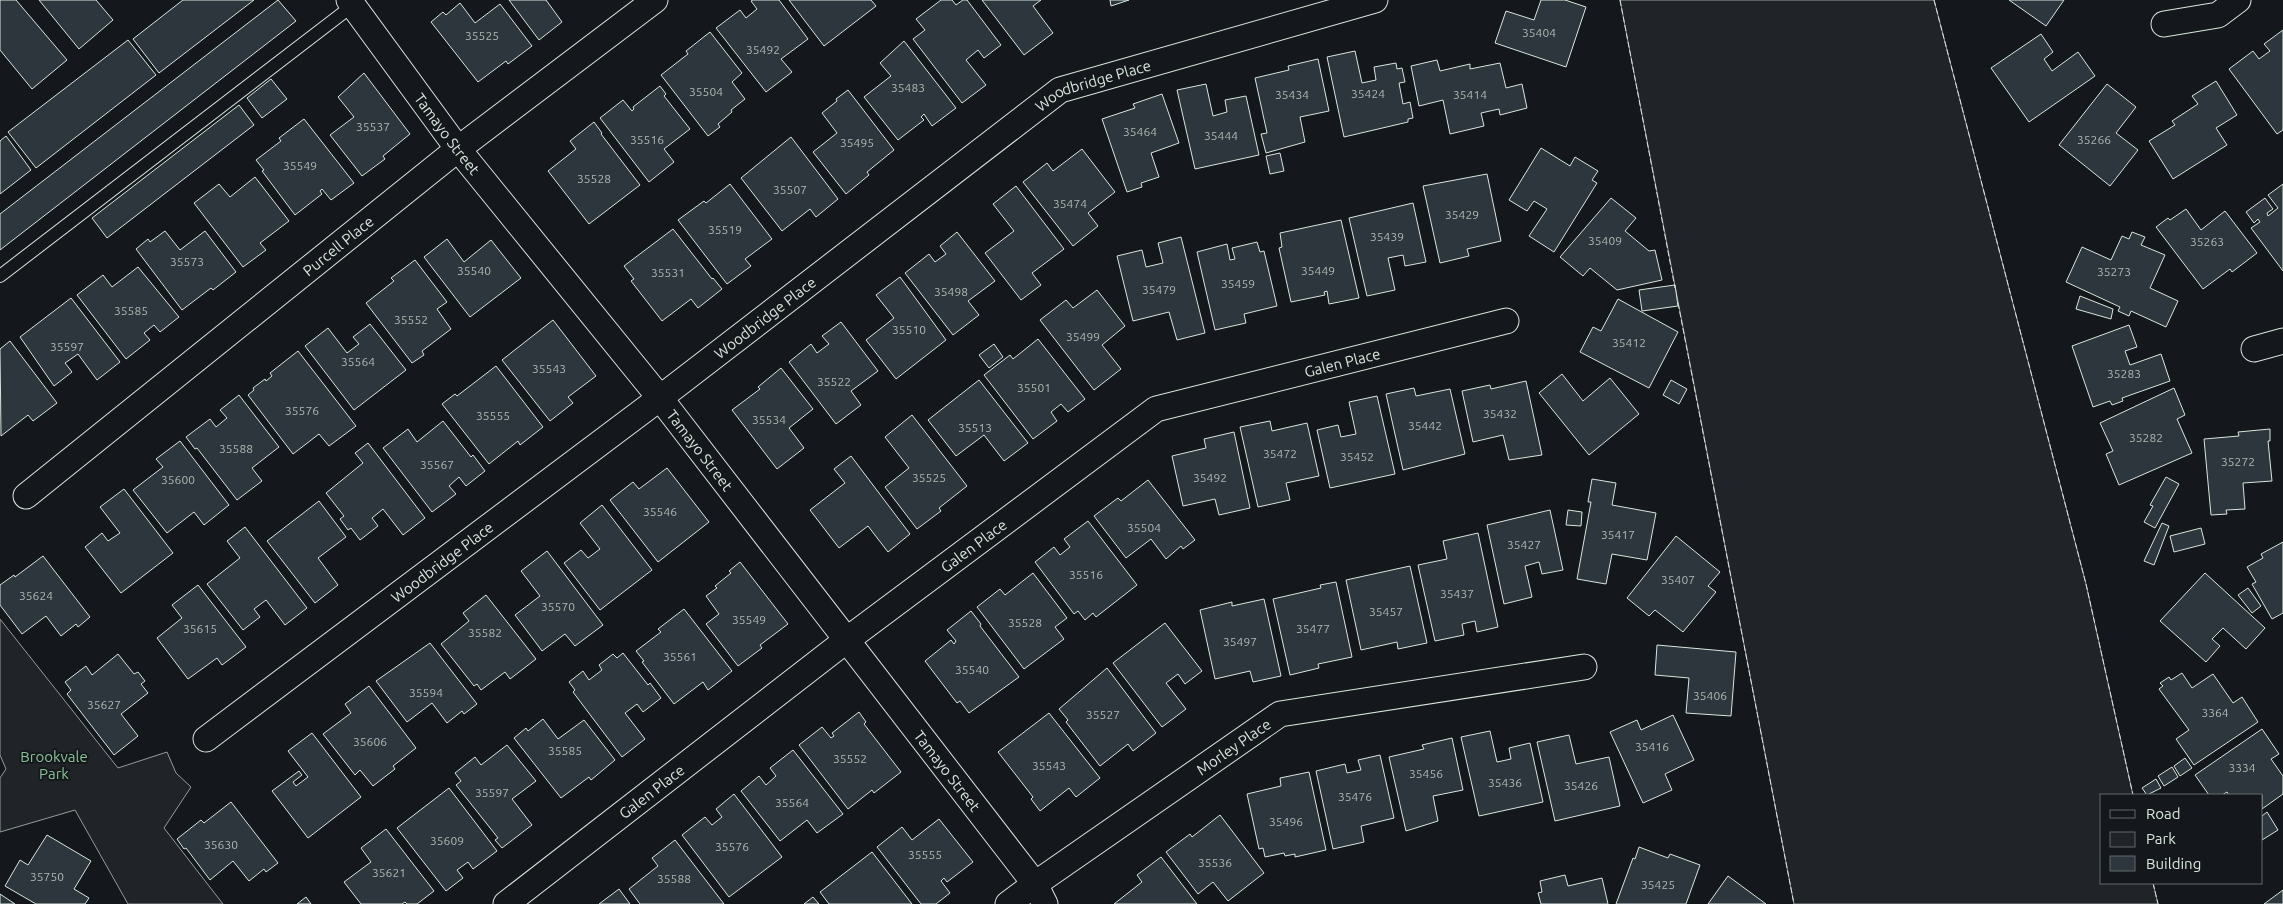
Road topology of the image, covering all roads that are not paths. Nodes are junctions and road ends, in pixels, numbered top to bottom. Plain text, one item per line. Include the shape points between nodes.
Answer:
1 (655, 0) edge
2 (1375, 0) edge
3 (2238, 0) edge
4 (351, 3) edge
5 (2164, 24) dead end
6 (458, 149) junction
7 (0, 276) edge
8 (1506, 321) dead end
9 (2283, 342) edge
10 (2254, 350) dead end
11 (660, 398) junction
12 (26, 496) dead end
13 (848, 639) junction
14 (1584, 667) dead end
15 (206, 739) dead end
16 (1040, 894) edge
17 (506, 904) edge
18 (1008, 904) edge

1 - 6 street, Purcell Place
2 - 11 street, Woodbridge Place via 1060,90
3 - 5 street via 2218,15
4 - 6 street, Tamayo Street
4 - 7 lane
6 - 11 street, Tamayo Street
6 - 12 street, Purcell Place
8 - 13 street, Galen Place via 1156,409
9 - 10 street
11 - 13 street, Tamayo Street
11 - 15 street, Woodbridge Place
13 - 16 street, Tamayo Street
13 - 17 street, Galen Place
14 - 16 street, Morley Place via 1280,714
16 - 18 street, Morley Place

